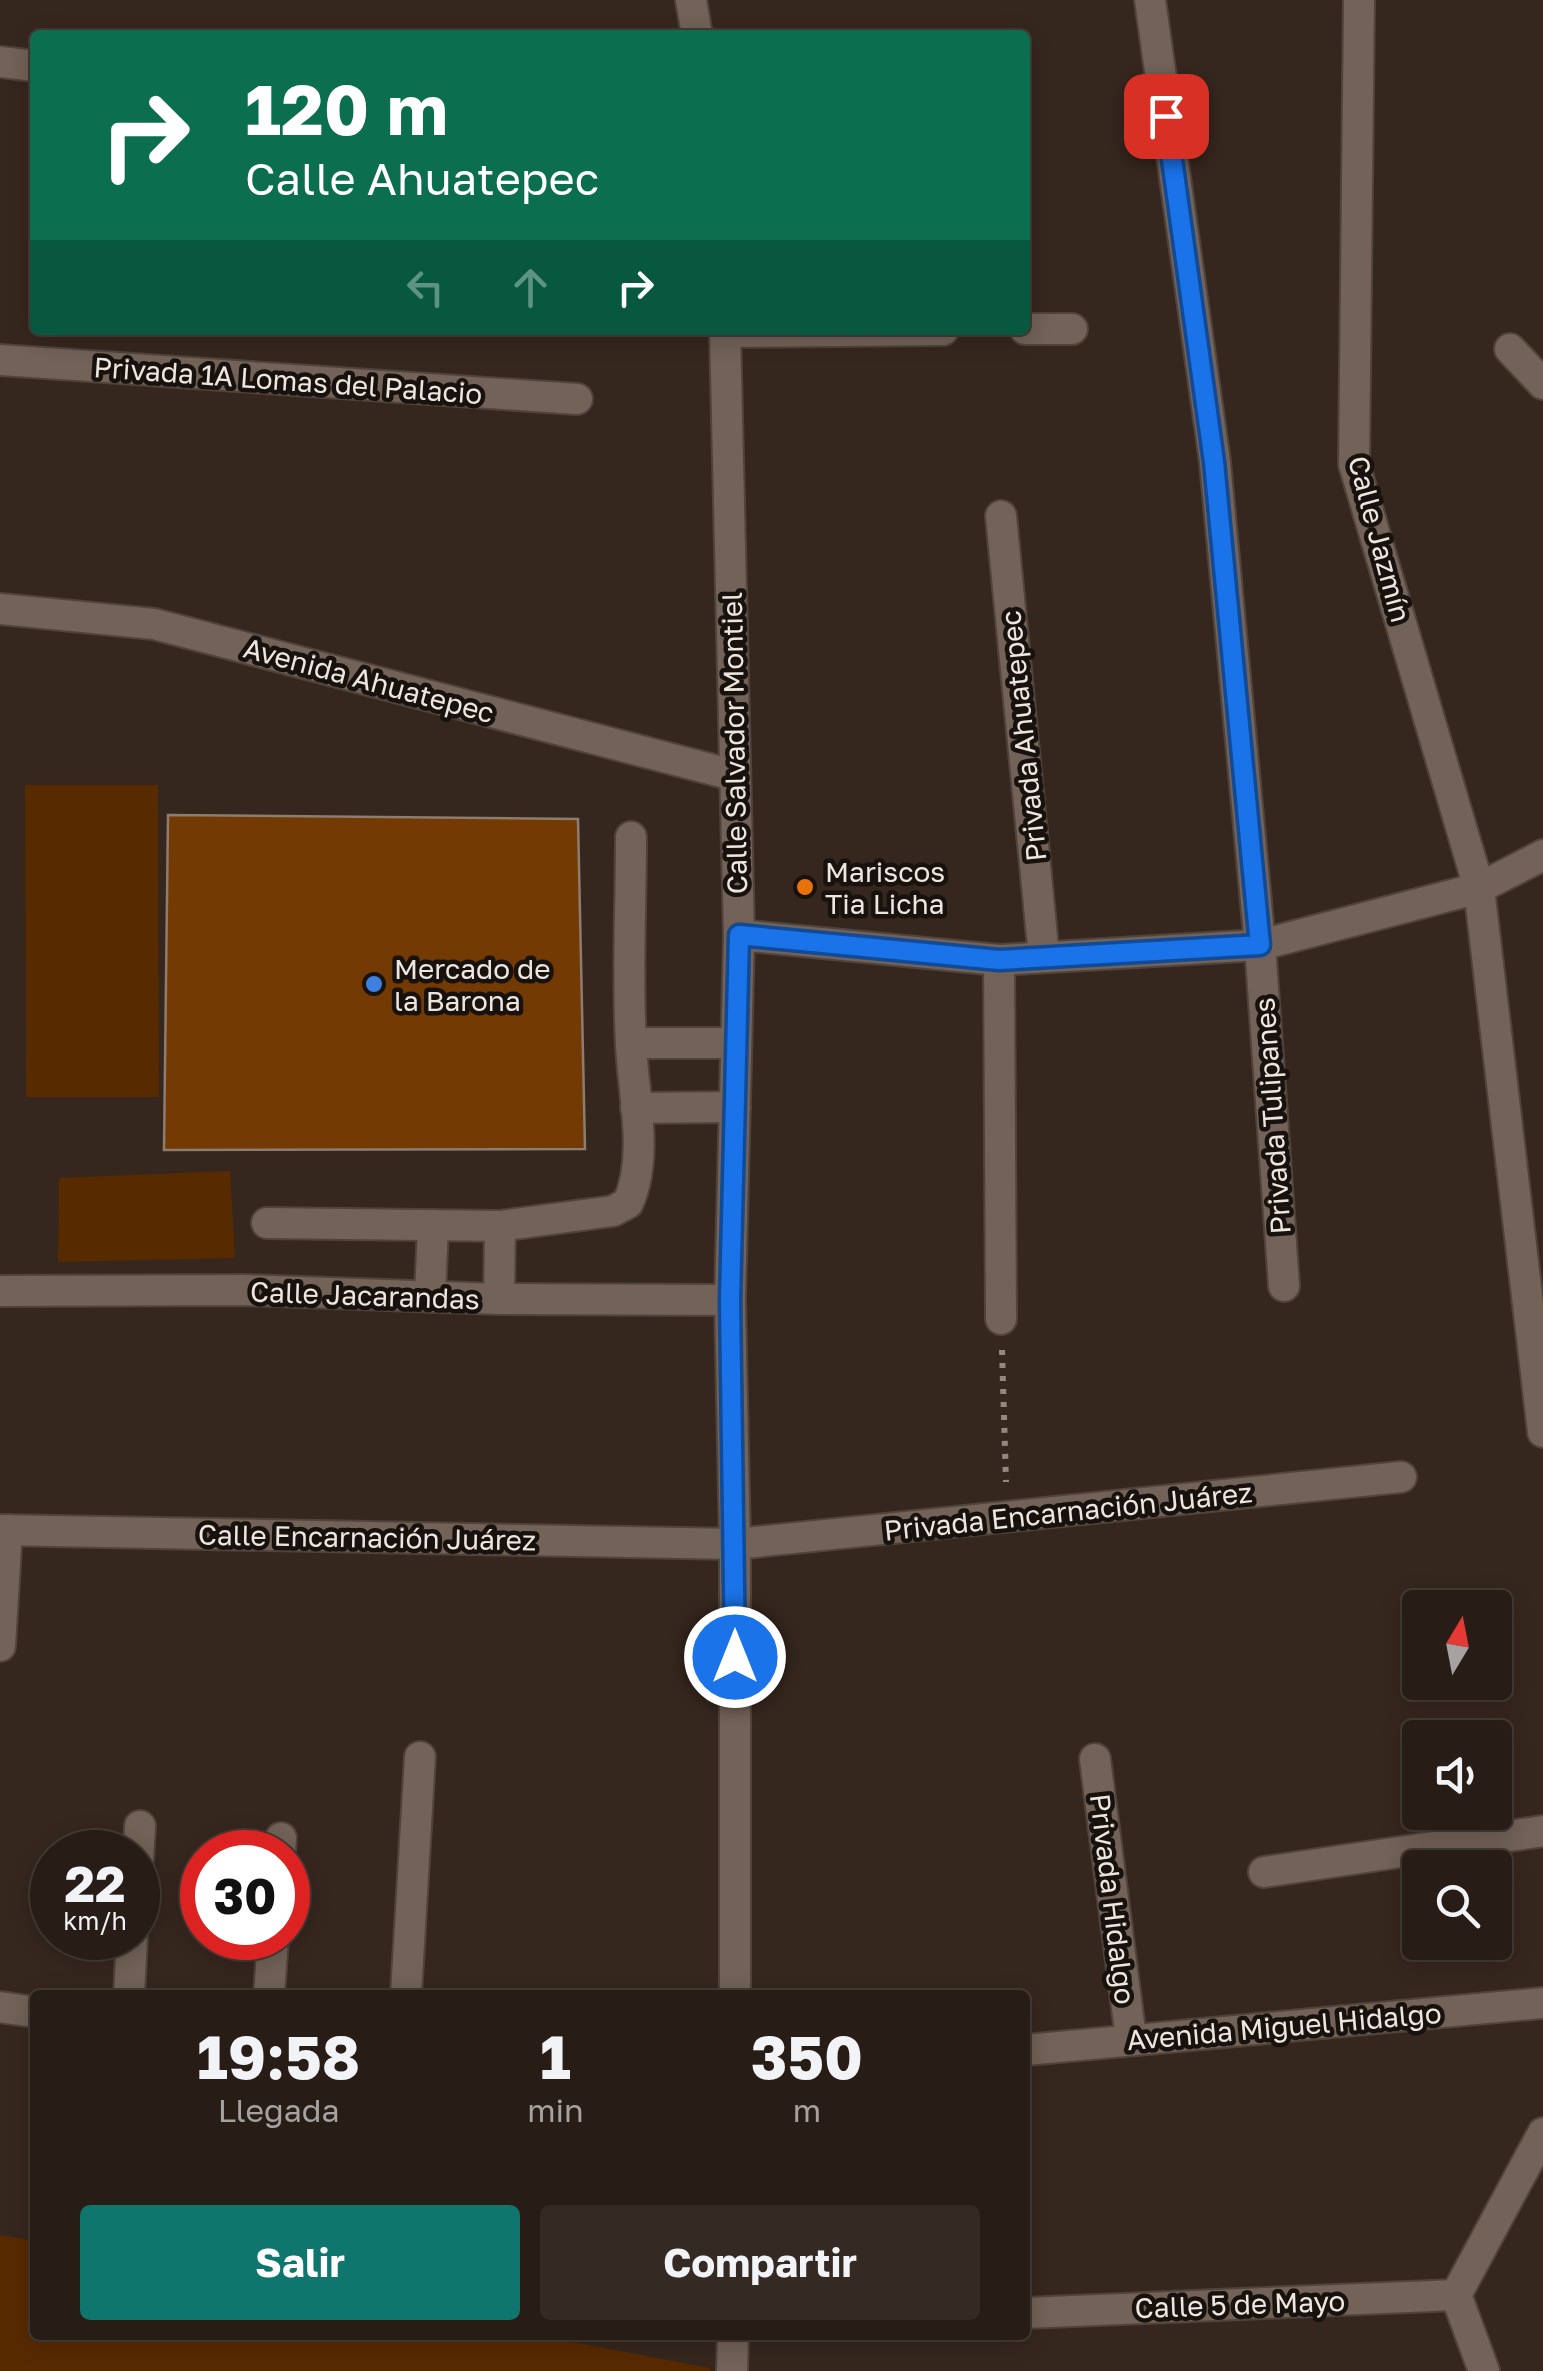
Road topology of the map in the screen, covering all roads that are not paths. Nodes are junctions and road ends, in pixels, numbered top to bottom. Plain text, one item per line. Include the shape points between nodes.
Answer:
1 (690, 0) edge
2 (1150, 0) edge
3 (1358, 0) edge
4 (696, 30) edge
5 (0, 62) edge
6 (30, 65) edge
7 (1030, 329) edge
8 (1072, 329) dead end
9 (725, 335) edge
10 (1510, 348) dead end
11 (0, 360) edge
12 (1543, 384) edge
13 (577, 399) dead end
14 (1001, 516) dead end
15 (0, 609) edge
16 (733, 775) junction
17 (631, 837) dead end
18 (1543, 855) edge
19 (1479, 888) junction
20 (739, 935) junction
21 (1260, 945) junction
22 (1044, 957) junction
23 (999, 960) junction
24 (736, 1042) junction
25 (630, 1043) junction
26 (735, 1107) junction
27 (636, 1108) junction
28 (268, 1223) dead end
29 (433, 1225) junction
30 (500, 1226) junction
31 (1284, 1286) dead end
32 (0, 1292) edge
33 (430, 1297) junction
34 (499, 1300) junction
35 (730, 1300) junction
36 (1001, 1318) road end
37 (1543, 1432) edge
38 (1401, 1477) dead end
39 (3, 1530) edge
40 (735, 1544) junction
41 (0, 1646) edge
42 (420, 1757) dead end
43 (1095, 1759) dead end
44 (140, 1826) dead end
45 (140, 1830) edge
46 (1543, 1831) edge
47 (1264, 1872) dead end
48 (131, 1960) edge
49 (272, 1960) edge
50 (129, 1990) edge
51 (269, 1990) edge
52 (406, 1990) edge
53 (735, 1990) edge
54 (1543, 2003) edge
55 (0, 2008) edge
56 (30, 2011) edge
57 (1131, 2039) junction
58 (1030, 2049) edge
59 (1543, 2133) edge
60 (1456, 2294) junction
61 (1030, 2313) edge
62 (732, 2340) edge
63 (732, 2371) edge
64 (1484, 2371) edge

1 - 4 street
2 - 21 street, Privada Tulipanes via 1214,462
3 - 19 street, Calle Jazmín via 1354,464
5 - 6 street
7 - 8 street
9 - 16 street, Calle Salvador Montiel
10 - 12 street
11 - 13 street, Privada 1A Lomas del Palacio
14 - 22 street, Privada Ahuatepec
15 - 16 street, Avenida Ahuatepec via 154,624
16 - 20 street, Calle Salvador Montiel
17 - 25 street
18 - 19 street
19 - 21 street
19 - 37 street, Calle Jazmín
20 - 23 street
20 - 24 street, Calle Salvador Montiel
21 - 22 street
21 - 31 street, Privada Tulipanes
22 - 23 street
23 - 36 street
24 - 25 street
24 - 26 street, Calle Salvador Montiel
25 - 27 street
26 - 27 street
26 - 35 street, Calle Salvador Montiel
27 - 30 street via 637,1184 628,1203
28 - 29 street
29 - 30 street
29 - 33 street
30 - 34 street
32 - 33 street, Calle Jacarandas
33 - 34 street, Calle Jacarandas
34 - 35 street, Calle Jacarandas
35 - 40 street, Calle Salvador Montiel
38 - 40 street, Privada Encarnación Juárez
39 - 40 street, Calle Encarnación Juárez
39 - 41 street
40 - 53 street, Calle Salvador Montiel
42 - 52 street
43 - 57 street, Privada Hidalgo
44 - 45 street
46 - 47 street
48 - 50 street
49 - 51 street
54 - 57 street, Avenida Miguel Hidalgo
55 - 56 street
57 - 58 street, Avenida Miguel Hidalgo
59 - 60 street
60 - 61 street, Calle 5 de Mayo
60 - 64 street
62 - 63 street

